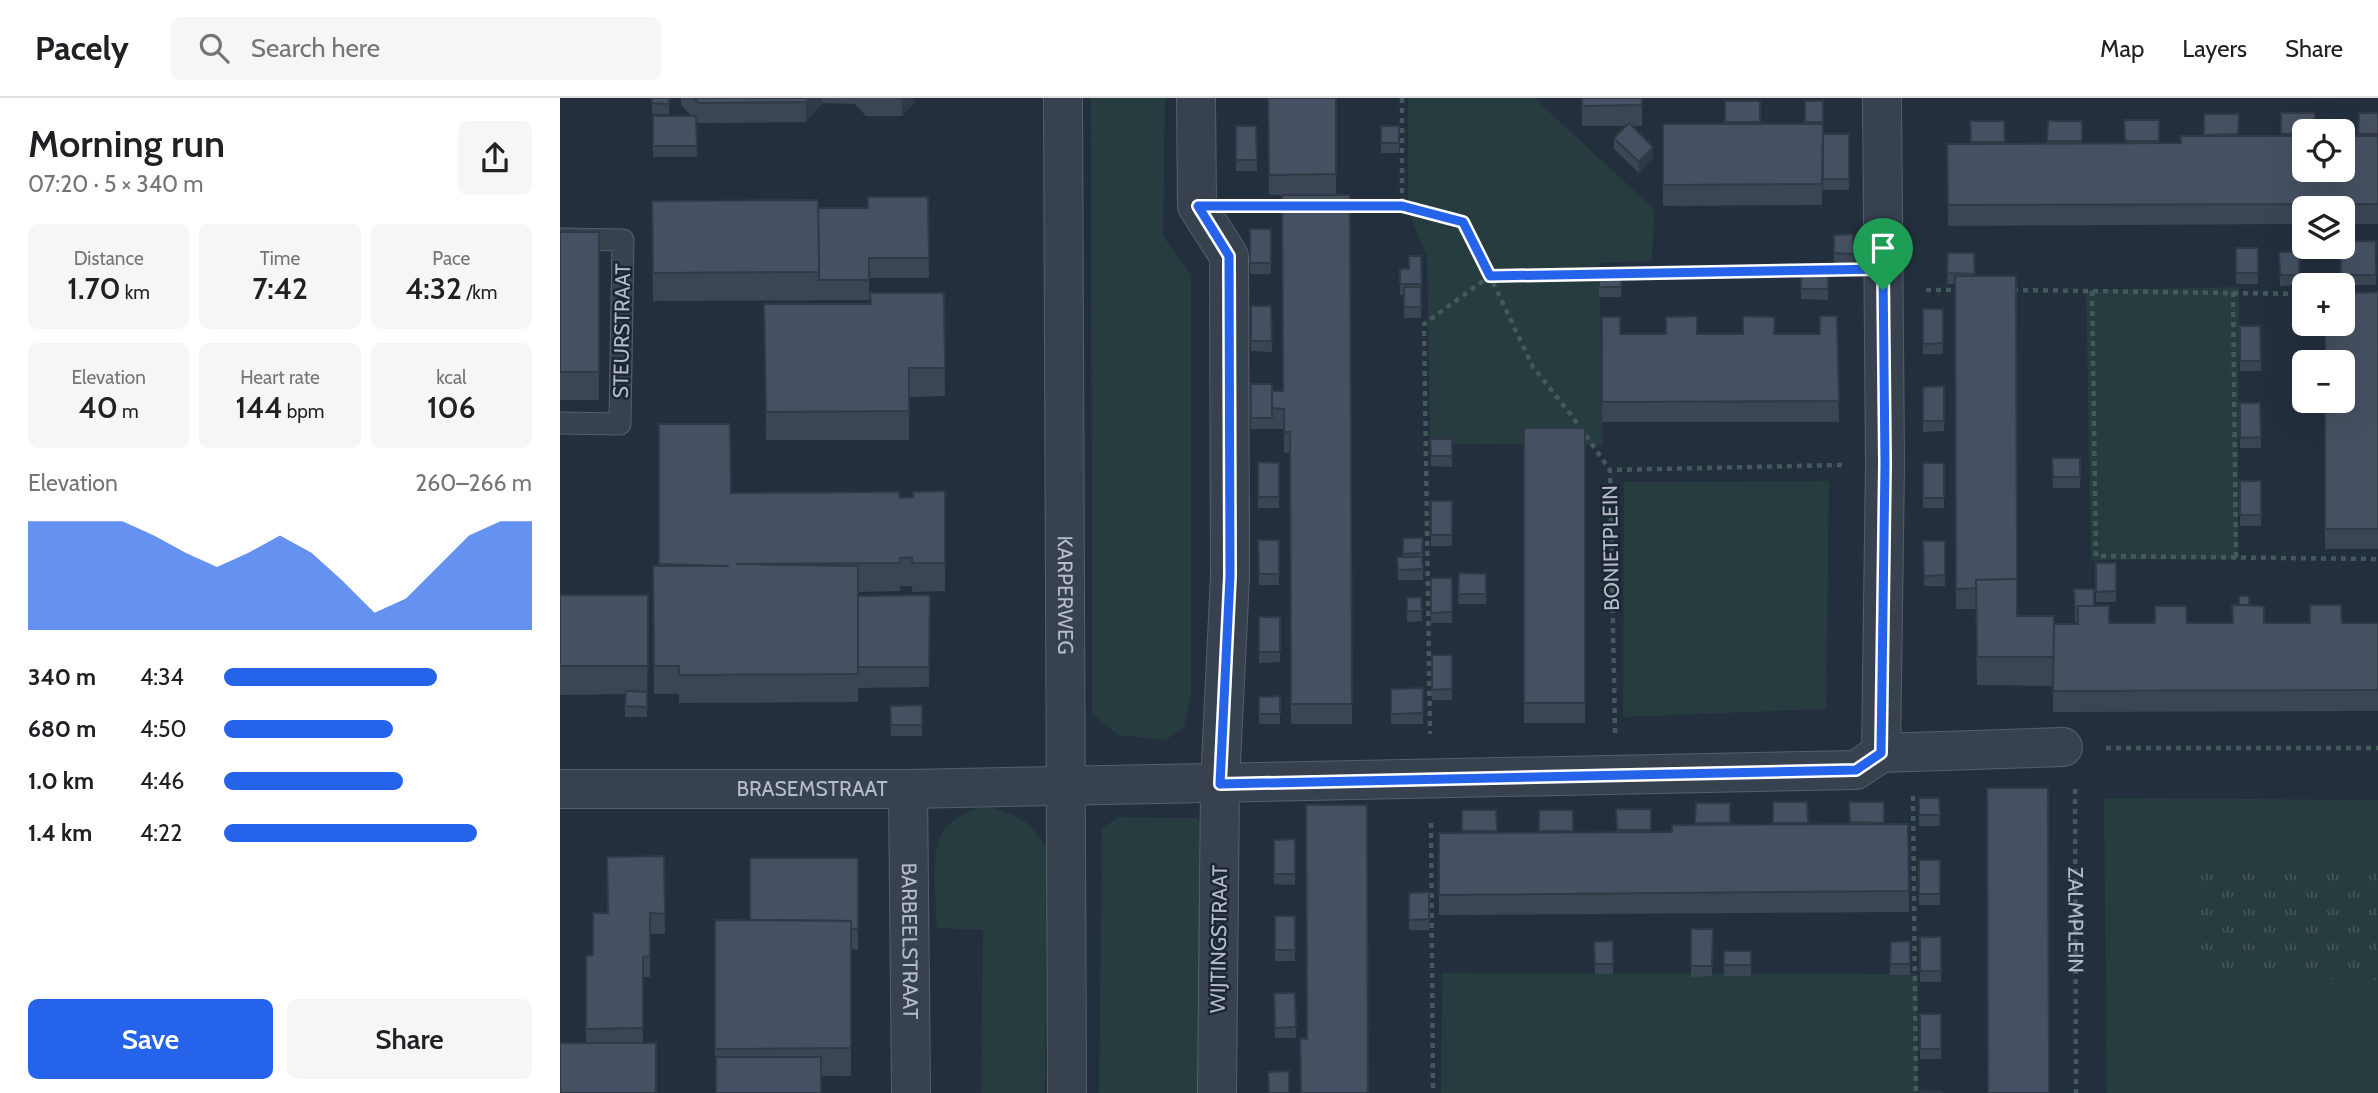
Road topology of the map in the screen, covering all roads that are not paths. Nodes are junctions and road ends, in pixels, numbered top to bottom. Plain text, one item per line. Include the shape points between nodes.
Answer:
1 (1063, 98) edge
2 (1196, 98) edge
3 (1882, 98) edge
4 (560, 239) edge
5 (560, 423) edge
6 (2069, 748) road end
7 (1897, 752) junction
8 (1220, 784) junction
9 (1065, 786) junction
10 (560, 789) edge
11 (908, 789) junction
12 (911, 1093) edge
13 (1067, 1093) edge
14 (1217, 1093) edge

1 - 9 street, KARPERWEG
2 - 8 street, WIJTINGSTRAAT via 1198,206 1229,256 1230,576
3 - 7 street via 1885,464
4 - 5 lane, STEURSTRAAT via 623,240 620,424
6 - 7 street
7 - 8 street via 1856,770
8 - 9 street
8 - 14 street, WIJTINGSTRAAT
9 - 11 street, BRASEMSTRAAT
9 - 13 street, KARPERWEG
10 - 11 street, BRASEMSTRAAT
11 - 12 street, BARBEELSTRAAT

